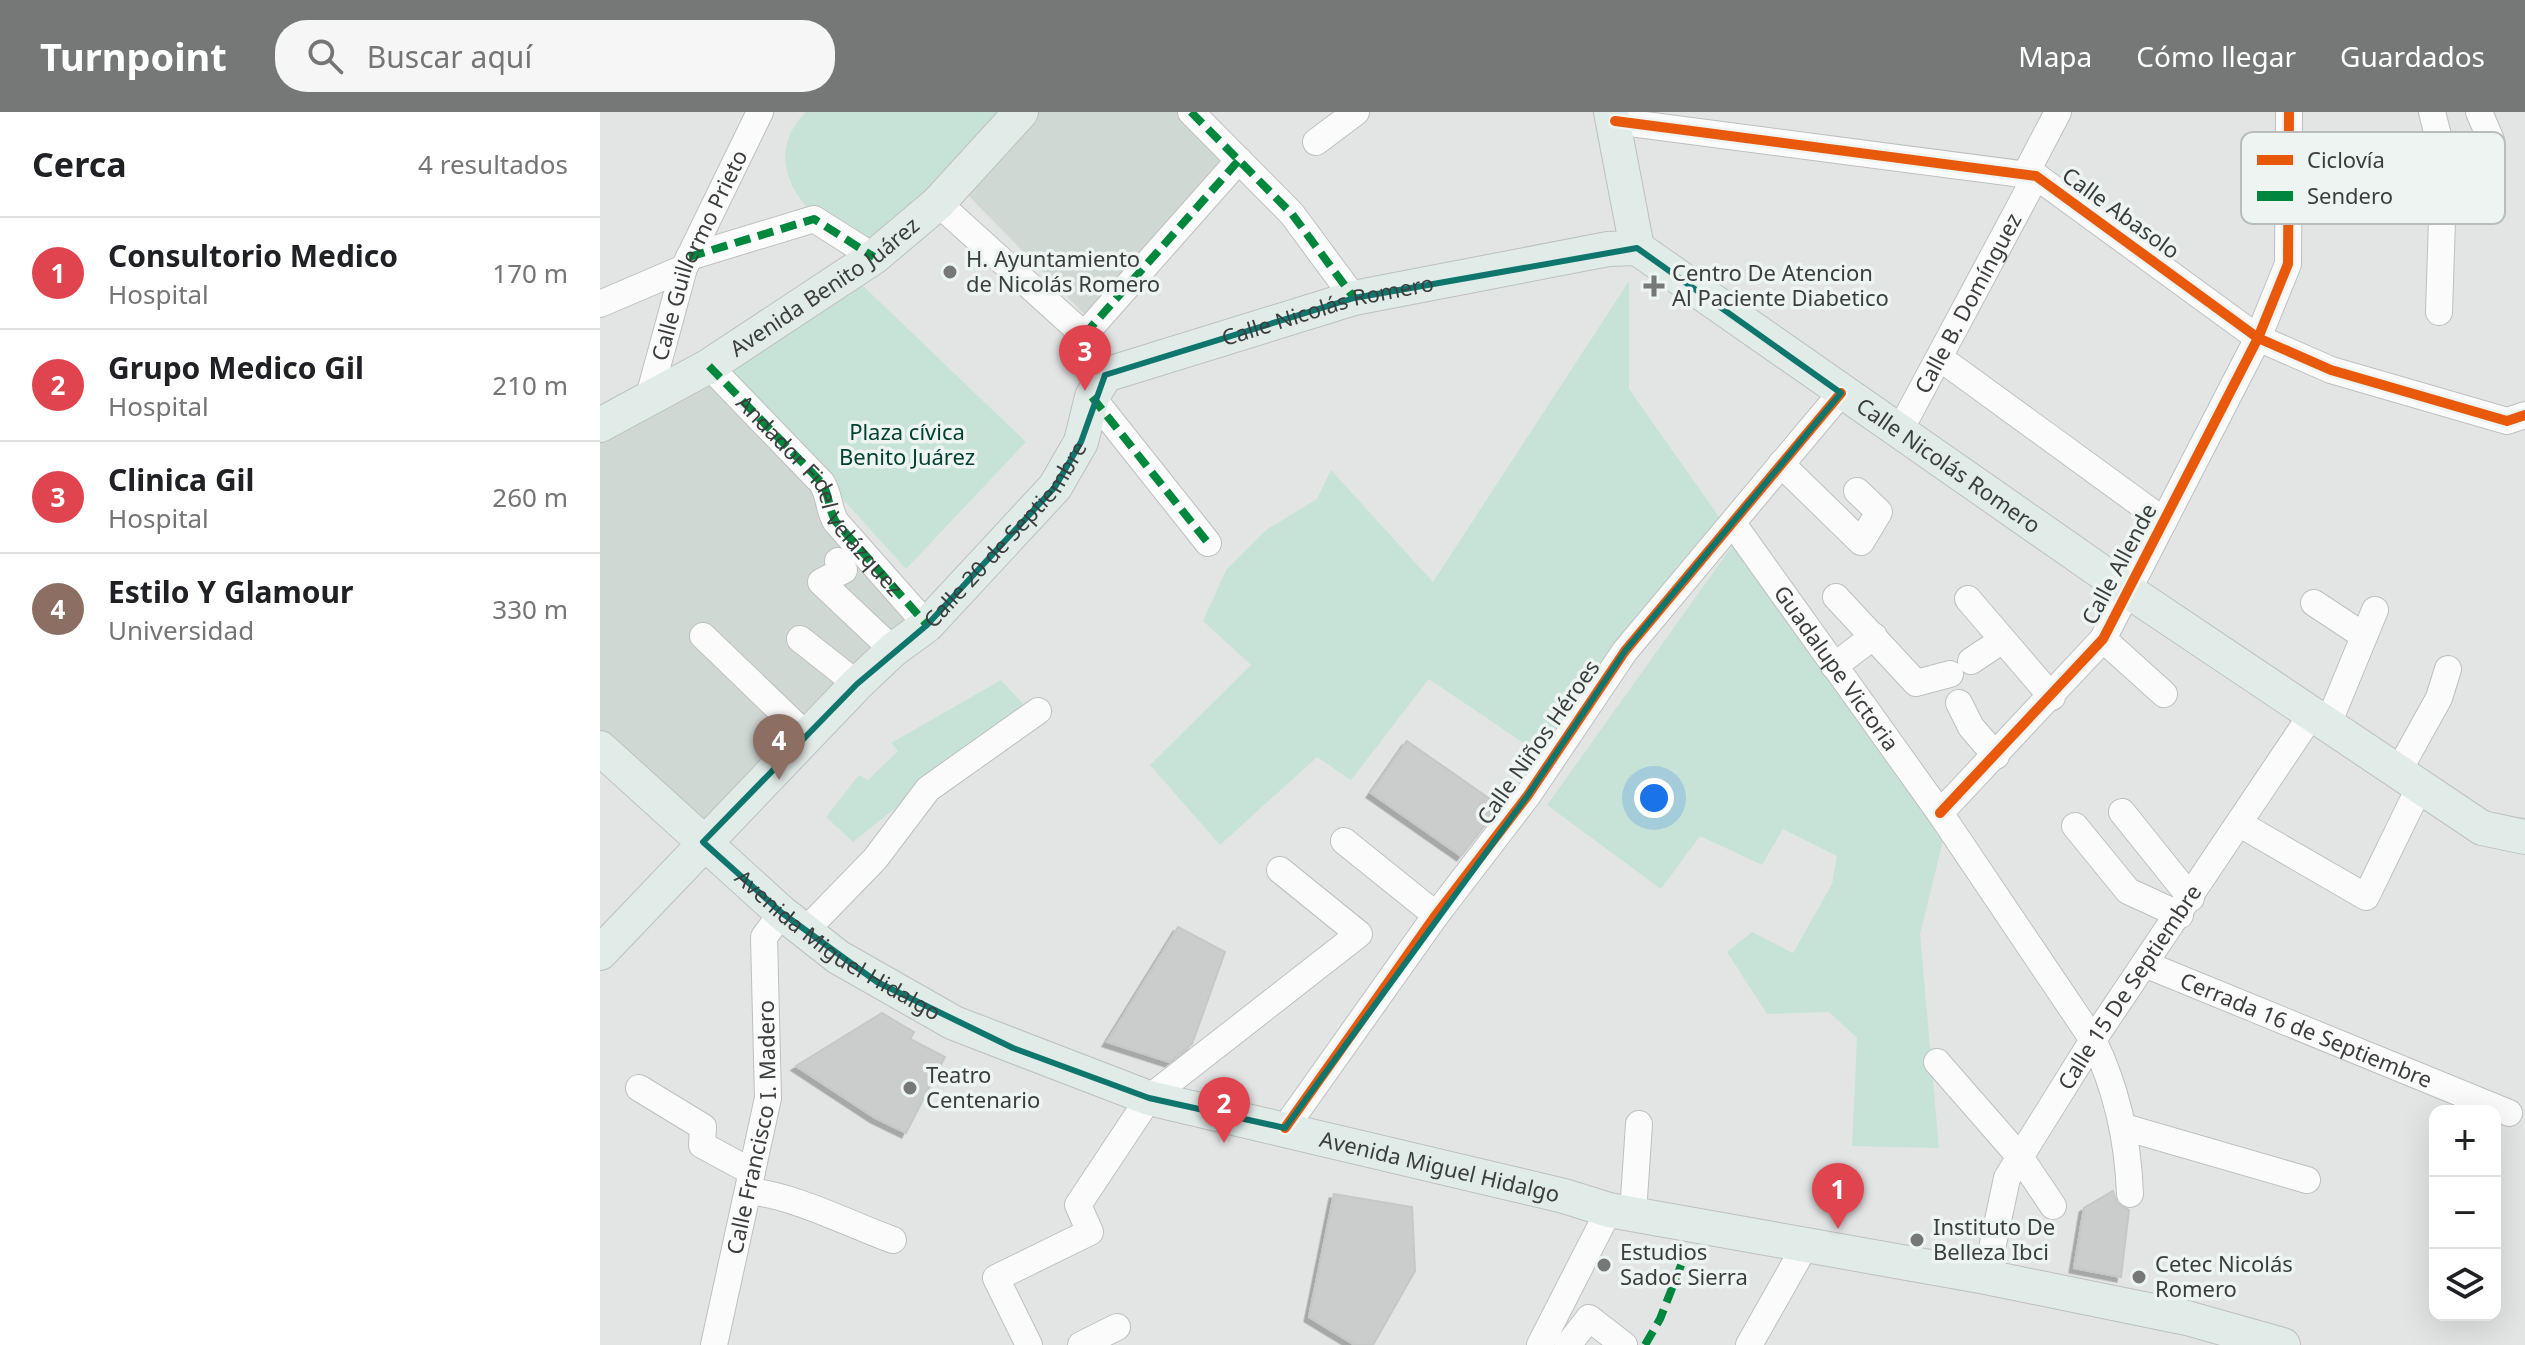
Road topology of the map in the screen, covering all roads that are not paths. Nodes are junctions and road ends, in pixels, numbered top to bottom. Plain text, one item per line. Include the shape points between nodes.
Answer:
1 (760, 112) edge
2 (1021, 112) edge
3 (1191, 112) edge
4 (1356, 112) edge
5 (2058, 112) edge
6 (2289, 112) edge
7 (2432, 112) edge
8 (2479, 112) edge
9 (1613, 117) edge
10 (2289, 132) edge
11 (2437, 132) edge
12 (2488, 132) edge
13 (1316, 142) dead end
14 (1239, 160) junction
15 (2031, 176) junction
16 (938, 203) junction
17 (2288, 224) edge
18 (2442, 224) edge
19 (1637, 248) junction
20 (874, 257) junction
21 (686, 262) junction
22 (1354, 298) junction
23 (600, 304) edge
24 (2439, 312) dead end
25 (1084, 335) junction
26 (2258, 338) junction
27 (1940, 358) junction
28 (709, 366) junction
29 (1099, 386) junction
30 (1841, 393) junction
31 (648, 400) junction
32 (2525, 415) edge
33 (600, 425) edge
34 (1899, 432) junction
35 (1781, 464) junction
36 (1857, 491) dead end
37 (2164, 521) junction
38 (1734, 525) junction
39 (1208, 543) dead end
40 (838, 561) dead end
41 (2130, 592) junction
42 (1836, 597) dead end
43 (1968, 599) dead end
44 (2314, 603) dead end
45 (2375, 610) dead end
46 (927, 625) junction
47 (703, 636) dead end
48 (1874, 636) junction
49 (2364, 636) junction
50 (800, 639) dead end
51 (2103, 639) junction
52 (2001, 641) junction
53 (893, 650) junction
54 (1834, 666) junction
55 (2448, 669) dead end
56 (857, 684) junction
57 (2164, 694) dead end
58 (2052, 697) junction
59 (1959, 703) dead end
60 (1038, 711) dead end
61 (2320, 719) junction
62 (807, 736) junction
63 (600, 748) edge
64 (1996, 756) junction
65 (2409, 779) junction
66 (2122, 812) dead end
67 (1940, 813) junction
68 (2240, 824) junction
69 (2075, 826) dead end
70 (2525, 837) edge
71 (1344, 841) dead end
72 (703, 842) junction
73 (1280, 870) dead end
74 (2185, 906) junction
75 (1436, 915) junction
76 (794, 922) junction
77 (600, 953) edge
78 (2147, 965) junction
79 (2093, 1040) junction
80 (1937, 1062) dead end
81 (639, 1088) dead end
82 (1149, 1098) junction
83 (2509, 1113) dead end
84 (1639, 1124) dead end
85 (2124, 1127) junction
86 (1285, 1128) junction
87 (2020, 1157) junction
88 (2307, 1180) dead end
89 (750, 1181) junction
90 (2130, 1194) dead end
91 (2053, 1206) dead end
92 (1621, 1212) junction
93 (893, 1240) dead end
94 (1805, 1246) junction
95 (1986, 1277) junction
96 (1117, 1327) dead end
97 (2262, 1343) edge
98 (714, 1345) edge
99 (1029, 1345) edge
100 (1081, 1345) edge
101 (1540, 1345) edge
102 (1568, 1345) edge
103 (1624, 1345) edge
104 (1749, 1345) edge

1 - 21 street, Calle Guillermo Prieto
2 - 16 main road, Avenida Benito Juárez
3 - 14 street
4 - 13 street
5 - 15 street, Calle B. Domínguez
6 - 10 street, Calle Allende
7 - 11 street
8 - 12 street
9 - 15 street, Calle Abasolo
9 - 19 main road
14 - 22 street via 1292,214
14 - 25 street
15 - 26 street, Calle Abasolo
15 - 27 street, Calle B. Domínguez
16 - 20 main road, Avenida Benito Juárez
16 - 25 street
17 - 26 street, Calle Allende via 2288,264
18 - 24 street
19 - 22 main road, Calle Nicolás Romero via 1608,249
19 - 30 main road, Calle Nicolás Romero
20 - 21 street via 814,219
20 - 28 main road, Avenida Benito Juárez
21 - 23 street
21 - 31 street, Calle Guillermo Prieto
22 - 29 main road, Calle Nicolás Romero
25 - 29 street
26 - 32 street, Calle Abasolo via 2331,370 2507,421
26 - 37 street, Calle Allende
27 - 34 street, Calle B. Domínguez
27 - 37 street
28 - 31 main road, Avenida Benito Juárez
28 - 46 street, Andador Fidel Velázquez via 822,483 836,522
29 - 39 street
29 - 46 main road, Calle 20 de Septiembre via 1081,442 1055,487
30 - 34 main road, Calle Nicolás Romero
30 - 35 street, Calle Niños Héroes
31 - 33 main road, Avenida Benito Juárez
34 - 41 main road, Calle Nicolás Romero
35 - 36 street via 1861,542 1879,512
35 - 38 street, Calle Niños Héroes
37 - 41 street, Calle Allende
38 - 54 street, Guadalupe Victoria
38 - 75 street, Calle Niños Héroes via 1625,651 1528,795
40 - 53 street via 844,570 821,582
41 - 51 street, Calle Allende
41 - 61 main road, Calle Nicolás Romero
42 - 48 street
43 - 52 street
44 - 49 street
45 - 49 street, Calle 15 De Septiembre
46 - 53 main road, Calle 20 de Septiembre
47 - 62 street
48 - 52 street via 1916,683 1961,668
48 - 54 street
49 - 61 street, Calle 15 De Septiembre
50 - 56 street
51 - 57 street
51 - 58 street, Calle Allende
52 - 58 street
53 - 56 main road, Calle 20 de Septiembre
54 - 67 street, Guadalupe Victoria
55 - 65 street
56 - 62 main road, Calle 20 de Septiembre
58 - 64 street, Calle Allende
59 - 64 street
60 - 76 street, Calle Francisco I. Madero via 928,789 875,859
61 - 65 main road, Calle Nicolás Romero
61 - 68 street, Calle 15 De Septiembre
62 - 72 main road, Calle 20 de Septiembre
63 - 72 main road, Avenida Miguel Hidalgo
64 - 67 street, Calle Allende
65 - 68 street via 2366,897
65 - 70 main road, Calle Nicolás Romero via 2482,828
66 - 74 street
67 - 79 street, Guadalupe Victoria
68 - 74 street, Calle 15 De Septiembre
69 - 74 street via 2128,891
71 - 75 street
72 - 76 main road, Avenida Miguel Hidalgo
72 - 77 main road, Calle 20 de Septiembre
73 - 82 street via 1359,934
74 - 78 street, Calle 15 De Septiembre
75 - 86 street, Calle Niños Héroes
76 - 82 main road, Avenida Miguel Hidalgo via 877,982 954,1023
76 - 89 street, Calle Francisco I. Madero via 764,937 768,1098
78 - 79 street, Calle 15 De Septiembre
78 - 83 street, Cerrada 16 de Septiembre
79 - 85 street, Guadalupe Victoria via 2108,1070
79 - 87 street, Calle 15 De Septiembre
80 - 87 street
81 - 89 street via 703,1127 702,1145
82 - 86 main road, Avenida Miguel Hidalgo
82 - 99 street via 1078,1205 1090,1232 996,1278
84 - 92 street
85 - 88 street
85 - 90 street, Guadalupe Victoria
86 - 92 main road, Avenida Miguel Hidalgo
87 - 91 street
87 - 95 street, Calle 15 De Septiembre via 2007,1178
89 - 93 street
89 - 98 street, Calle Francisco I. Madero
92 - 94 main road, Avenida Miguel Hidalgo
92 - 101 street
94 - 95 main road, Avenida Miguel Hidalgo
94 - 104 street
95 - 97 main road, Avenida Miguel Hidalgo via 2187,1318
96 - 100 street
102 - 103 street via 1589,1318

